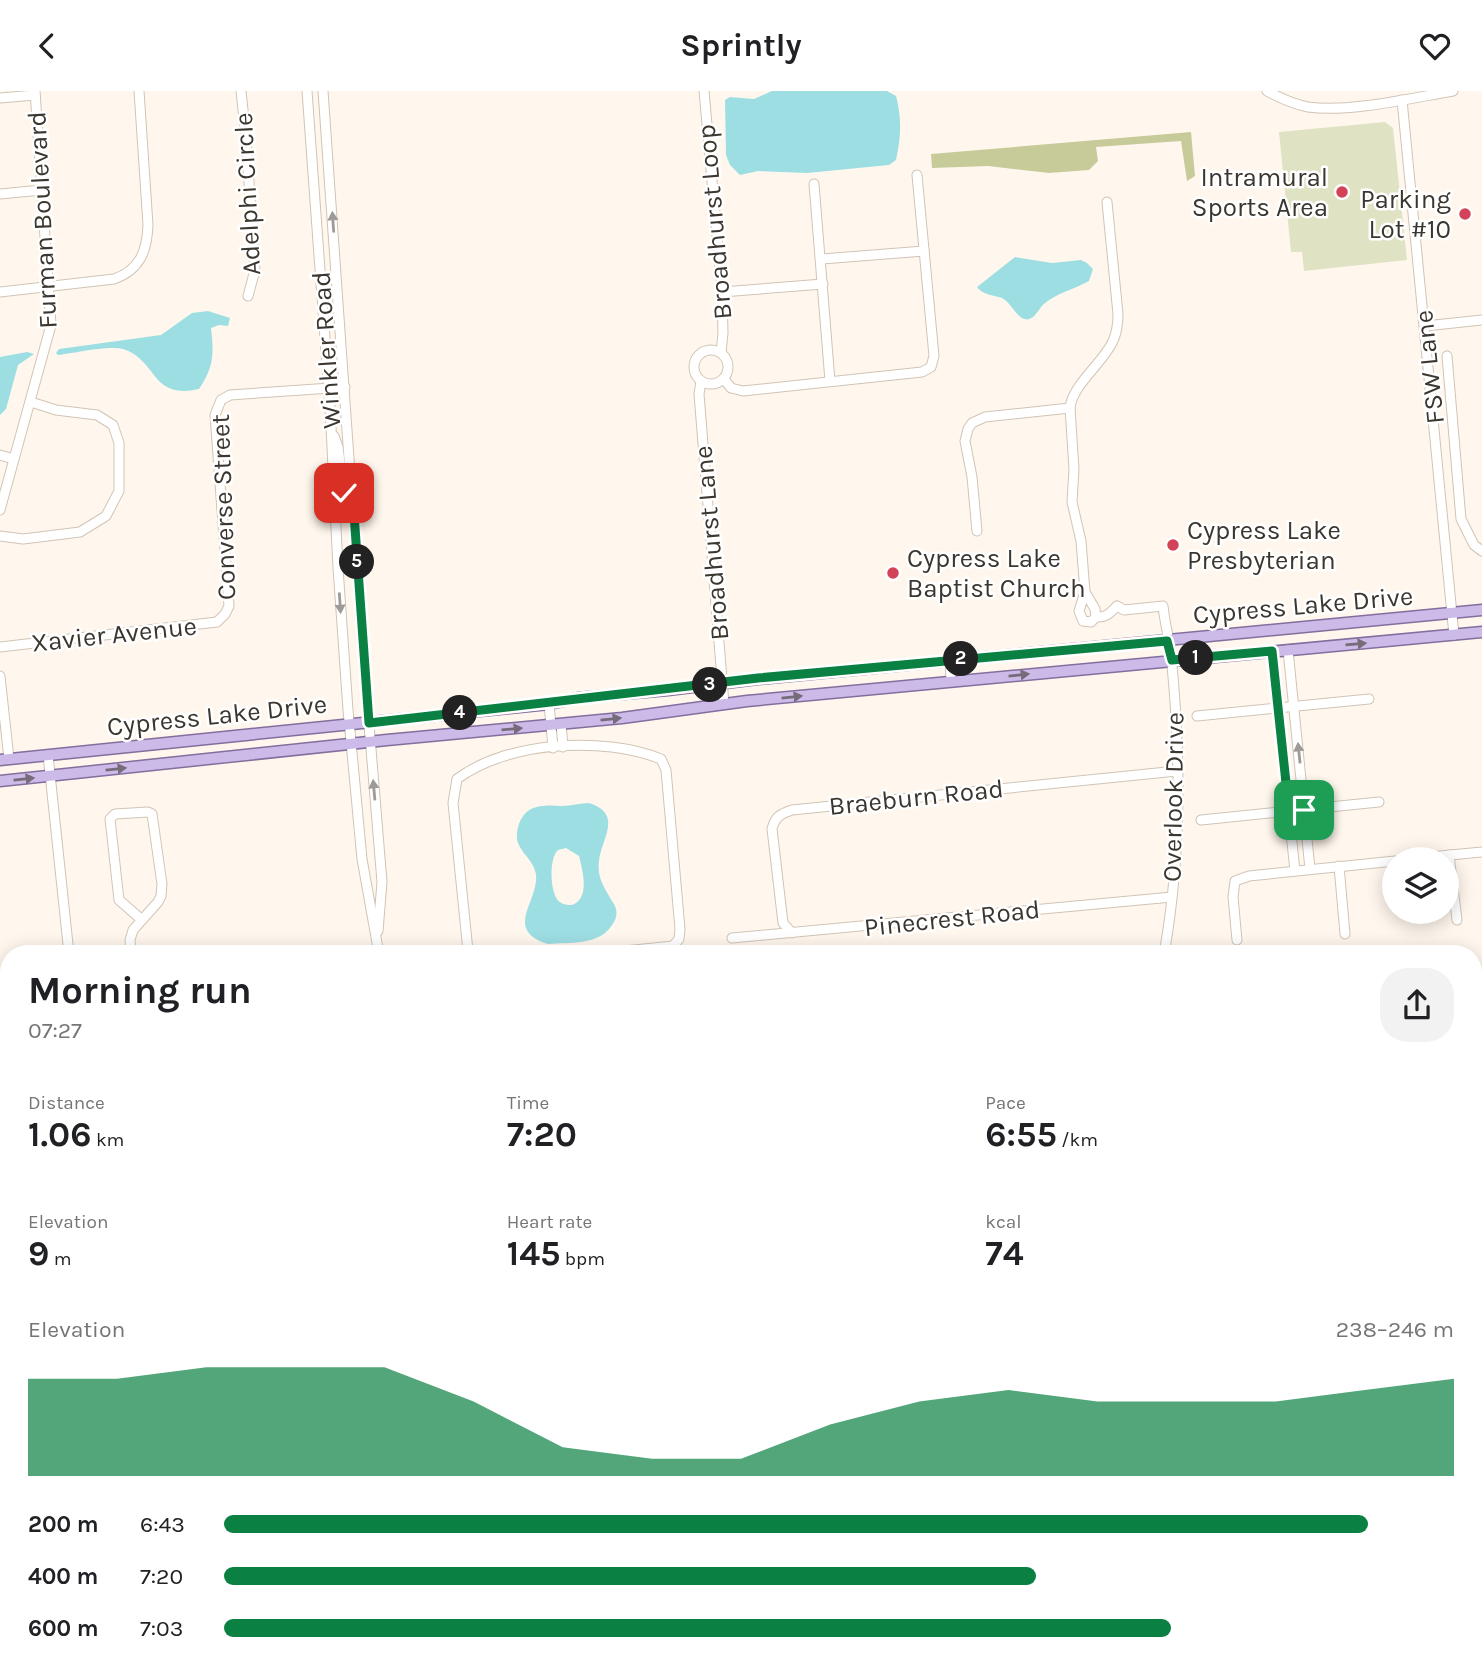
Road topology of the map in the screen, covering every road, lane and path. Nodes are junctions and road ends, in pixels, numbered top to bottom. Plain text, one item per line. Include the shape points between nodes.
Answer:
1 (139, 91) edge
2 (241, 91) edge
3 (307, 91) edge
4 (323, 91) edge
5 (704, 91) edge
6 (1267, 91) edge
7 (1453, 91) edge
8 (35, 93) edge
9 (0, 97) edge
10 (1402, 100) junction
11 (918, 175) dead end
12 (814, 184) dead end
13 (42, 190) junction
14 (0, 194) edge
15 (1107, 202) dead end
16 (924, 251) junction
17 (822, 260) junction
18 (823, 284) junction
19 (49, 286) junction
20 (0, 292) edge
21 (722, 292) junction
22 (248, 296) dead end
23 (1482, 320) edge
24 (1425, 326) junction
25 (721, 353) junction
26 (1447, 356) dead end
27 (724, 379) junction
28 (701, 381) junction
29 (830, 381) junction
30 (345, 387) junction
31 (329, 388) junction
32 (31, 402) junction
33 (1070, 408) junction
34 (331, 428) junction
35 (1454, 442) junction
36 (1436, 443) junction
37 (0, 454) edge
38 (14, 459) junction
39 (353, 500) junction
40 (0, 510) edge
41 (977, 531) dead end
42 (0, 536) edge
43 (1482, 551) edge
44 (1085, 592) junction
45 (1482, 610) edge
46 (1452, 613) junction
47 (225, 614) joint
48 (1096, 617) junction
49 (1482, 632) edge
50 (1454, 635) junction
51 (1167, 641) junction
52 (0, 647) edge
53 (1288, 650) junction
54 (1272, 651) junction
55 (950, 660) junction
56 (1172, 660) junction
57 (0, 676) edge
58 (951, 681) junction
59 (722, 683) junction
60 (1368, 699) dead end
61 (549, 704) junction
62 (724, 704) junction
63 (1294, 706) junction
64 (1278, 707) junction
65 (1197, 716) dead end
66 (369, 723) junction
67 (350, 725) junction
68 (556, 725) junction
69 (371, 743) junction
70 (352, 745) junction
71 (564, 747) junction
72 (553, 748) junction
73 (48, 755) junction
74 (5, 759) edge
75 (1177, 771) junction
76 (48, 776) junction
77 (0, 781) edge
78 (1379, 802) dead end
79 (1304, 810) junction
80 (1289, 811) junction
81 (1201, 820) dead end
82 (1482, 852) edge
83 (1459, 854) edge
84 (1382, 862) edge
85 (1339, 866) junction
86 (1310, 869) junction
87 (1295, 871) junction
88 (1171, 897) junction
89 (142, 920) junction
90 (792, 933) junction
91 (1345, 934) dead end
92 (732, 938) dead end
93 (1237, 940) dead end
94 (377, 943) joint
95 (68, 945) edge
96 (131, 945) edge
97 (467, 945) edge
98 (674, 945) edge
99 (1165, 945) edge

1 - 19 street via 147,236 143,255 128,273 114,279
2 - 22 street, Adelphi Circle via 255,271
3 - 31 street, Winkler Road
30 -> 4 street, Winkler Road
5 - 21 street, Broadhurst Loop
6 - 10 street via 1315,107
7 - 10 street
8 - 9 street
8 - 13 street, Furman Boulevard
10 - 24 street, FSW Lane
11 - 16 street
12 - 17 street
13 - 14 street
13 - 19 street, Furman Boulevard
15 - 33 street via 1117,330 1106,353 1076,391
16 - 17 street
16 - 29 street via 932,367 922,372
17 - 18 street
18 - 21 street
18 - 29 street
19 - 20 street
19 - 32 street, Furman Boulevard via 49,338
21 - 25 street, Broadhurst Loop
23 - 24 street
24 - 36 street, FSW Lane
25 - 27 street, Broadhurst Loop via 729,368
25 - 28 street, Broadhurst Loop via 709,350 695,360
26 - 35 street
27 - 28 street via 713,385
27 - 29 street via 731,388 743,391
28 - 59 street, Broadhurst Lane
30 - 31 street
30 - 39 street, Winkler Road
31 - 34 street, Winkler Road
31 - 47 street, Converse Street via 230,395 221,400 215,415 228,596
32 - 38 street, Furman Boulevard
32 - 42 street via 97,415 113,425 119,443 119,491 106,516 80,533 23,539
33 - 41 street via 985,417 972,423 965,449
33 - 44 street via 1072,502
34 - 39 street via 344,493 346,499
34 -> 67 street, Winkler Road
35 - 36 street
35 - 43 street via 1461,519
36 - 46 street, FSW Lane
37 - 38 street
38 - 40 street, Furman Boulevard
39 - 66 street, Winkler Road
44 - 48 street
44 - 48 street via 1080,617 1091,622
45 - 46 main road, Cypress Lake Drive
46 - 50 street, FSW Lane
46 - 51 main road, Cypress Lake Drive
47 - 52 street, Xavier Avenue via 208,625
48 - 51 street, Overlook Drive via 1117,607 1163,606
49 - 50 main road, Cypress Lake Drive
53 -> 50 main road, Cypress Lake Drive
51 - 55 main road, Cypress Lake Drive
51 - 56 street, Overlook Drive
53 - 54 main road, Cypress Lake Drive
53 - 63 street
54 - 56 main road, Cypress Lake Drive
54 - 64 street
55 - 58 street
55 - 59 main road, Cypress Lake Drive
58 -> 56 main road, Cypress Lake Drive
56 - 75 street, Overlook Drive
57 - 74 street
62 -> 58 main road, Cypress Lake Drive
59 - 61 main road, Cypress Lake Drive
59 - 62 street, Broadhurst Lane
60 - 63 street
61 - 66 main road, Cypress Lake Drive
61 - 68 street
68 -> 62 main road, Cypress Lake Drive
63 - 64 street
79 -> 63 street
64 - 65 street
64 - 80 street
66 - 67 main road, Cypress Lake Drive
66 - 69 street, Winkler Road
67 - 70 street, Winkler Road
67 - 73 main road, Cypress Lake Drive
69 -> 68 main road, Cypress Lake Drive
68 - 71 street
68 - 72 street
69 - 70 main road, Cypress Lake Drive
94 -> 69 street, Winkler Road via 382,882
76 -> 70 main road, Cypress Lake Drive
70 - 94 street, Winkler Road via 362,859
71 - 72 street
71 - 98 street via 582,744 661,759 666,770 680,929
72 - 97 street via 507,755 457,779 453,803
73 - 74 main road, Cypress Lake Drive
73 - 76 street
75 - 88 street, Overlook Drive
75 - 90 street, Braeburn Road via 782,813 772,829 783,923
77 -> 76 main road, Cypress Lake Drive
76 - 95 street
78 - 79 street
79 - 80 street
79 - 86 street
80 - 81 street
80 - 87 street
82 - 83 street
84 - 85 street
85 - 86 street
85 - 91 street
86 - 87 street
87 - 93 street via 1235,881
88 - 90 street, Pinecrest Road
88 - 99 street, Overlook Drive
89 - 89 street via 162,891 153,816 148,811 115,814 110,819 120,900
89 - 96 street via 131,934
90 - 92 street, Pinecrest Road

